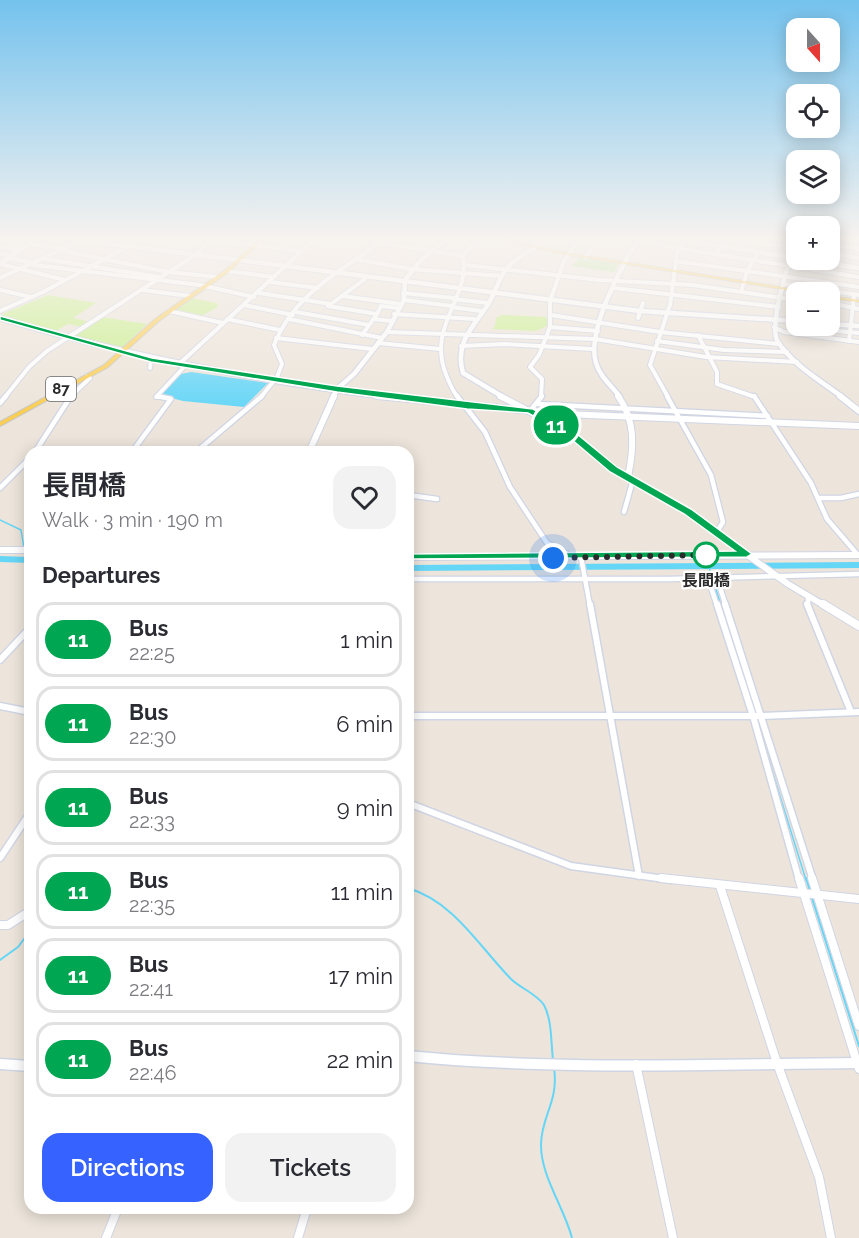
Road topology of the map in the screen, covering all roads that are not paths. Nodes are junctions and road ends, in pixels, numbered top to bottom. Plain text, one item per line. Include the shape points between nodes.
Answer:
1 (23, 296) edge
2 (36, 296) edge
3 (133, 296) edge
4 (190, 296) edge
5 (249, 296) edge
6 (278, 296) edge
7 (310, 296) edge
8 (342, 296) joint
9 (402, 296) edge
10 (431, 296) edge
11 (492, 296) edge
12 (513, 296) edge
13 (552, 296) edge
14 (611, 296) edge
15 (671, 296) edge
16 (693, 296) edge
17 (767, 296) edge
18 (254, 297) joint
19 (840, 297) edge
20 (32, 298) junction
21 (453, 298) junction
22 (782, 298) junction
23 (856, 298) edge
24 (786, 299) edge
25 (306, 300) junction
26 (550, 301) junction
27 (488, 303) junction
28 (643, 303) dead end
29 (401, 304) junction
30 (244, 305) junction
31 (840, 305) edge
32 (329, 306) junction
33 (452, 307) junction
34 (607, 307) junction
35 (779, 307) junction
36 (852, 307) junction
37 (859, 309) edge
38 (640, 310) junction
39 (0, 311) edge
40 (169, 311) junction
41 (481, 311) junction
42 (668, 312) junction
43 (294, 313) junction
44 (394, 314) junction
45 (551, 315) junction
46 (317, 316) junction
47 (375, 316) junction
48 (446, 316) junction
49 (0, 318) edge
50 (638, 318) dead end
51 (289, 319) junction
52 (474, 319) junction
53 (225, 321) junction
54 (392, 321) junction
55 (601, 322) junction
56 (786, 322) edge
57 (775, 324) junction
58 (840, 324) edge
59 (851, 325) junction
60 (369, 326) junction
61 (859, 326) edge
62 (550, 327) junction
63 (280, 330) junction
64 (598, 331) junction
65 (840, 331) edge
66 (387, 332) junction
67 (660, 332) junction
68 (784, 332) joint
69 (851, 332) junction
70 (859, 333) edge
71 (362, 334) junction
72 (698, 335) junction
73 (442, 336) junction
74 (776, 336) junction
75 (814, 336) edge
76 (463, 337) junction
77 (546, 337) junction
78 (68, 338) junction
79 (276, 338) junction
80 (382, 338) junction
81 (595, 339) junction
82 (657, 341) junction
83 (849, 341) junction
84 (859, 342) edge
85 (378, 343) junction
86 (779, 344) junction
87 (461, 346) junction
88 (543, 347) junction
89 (701, 347) junction
90 (654, 348) junction
91 (440, 349) junction
92 (372, 350) junction
93 (593, 350) junction
94 (787, 352) junction
95 (121, 353) junction
96 (706, 357) junction
97 (151, 360) junction
98 (797, 362) junction
99 (178, 364) junction
100 (185, 366) junction
101 (150, 368) dead end
102 (87, 376) junction
103 (273, 380) junction
104 (337, 389) junction
105 (0, 396) edge
106 (6, 397) junction
107 (0, 403) edge
108 (538, 404) junction
109 (467, 406) junction
110 (626, 408) junction
111 (530, 411) junction
112 (676, 411) junction
113 (859, 411) edge
114 (630, 416) junction
115 (768, 416) junction
116 (678, 418) junction
117 (773, 422) junction
118 (0, 424) edge
119 (859, 426) edge
120 (38, 446) edge
121 (136, 446) edge
122 (204, 446) edge
123 (312, 446) edge
124 (24, 464) edge
125 (630, 479) junction
126 (0, 488) edge
127 (859, 494) edge
128 (414, 496) edge
129 (819, 498) junction
130 (437, 499) dead end
131 (624, 512) dead end
132 (717, 532) junction
133 (0, 550) edge
134 (24, 550) edge
135 (859, 555) edge
136 (750, 556) junction
137 (414, 557) edge
138 (573, 557) junction
139 (581, 560) junction
140 (768, 570) joint
141 (859, 574) edge
142 (776, 575) junction
143 (584, 577) junction
144 (708, 578) junction
145 (717, 578) junction
146 (414, 579) edge
147 (808, 597) junction
148 (859, 626) edge
149 (24, 633) edge
150 (0, 660) edge
151 (0, 706) edge
152 (24, 711) edge
153 (851, 712) junction
154 (859, 712) edge
155 (609, 714) junction
156 (414, 716) edge
157 (753, 716) junction
158 (761, 716) junction
159 (414, 804) edge
160 (24, 822) edge
161 (0, 858) edge
162 (639, 876) junction
163 (720, 886) junction
164 (803, 893) junction
165 (817, 896) junction
166 (859, 899) edge
167 (24, 914) edge
168 (0, 925) edge
169 (859, 1026) edge
170 (414, 1057) edge
171 (777, 1063) junction
172 (0, 1064) edge
173 (636, 1064) junction
174 (858, 1065) edge
175 (24, 1066) edge
176 (116, 1214) edge
177 (305, 1214) edge
178 (106, 1238) edge
179 (298, 1238) edge
180 (673, 1238) edge
181 (831, 1238) edge

1 - 20 street
2 - 20 street
3 - 78 street
4 - 40 main road, 87
5 - 18 street
6 - 25 street
7 - 25 street
8 - 29 street
8 - 32 street
9 - 29 street
10 - 21 street
11 - 27 street
12 - 26 street
13 - 26 street
14 - 34 street
15 - 42 street
16 - 35 street
17 - 22 street
18 - 30 street
19 - 23 main road
20 - 39 street
21 - 27 street
21 - 33 street
22 - 24 street
22 - 35 street
23 - 36 street
25 - 32 street
25 - 43 street
26 - 34 street
26 - 45 street
27 - 41 street
28 - 38 street
29 - 33 street
29 - 44 street
29 - 47 street via 381,306
30 - 43 street
30 - 53 street
31 - 36 street
32 - 46 street
32 - 47 street
33 - 41 street
33 - 48 street
34 - 38 street
34 - 55 street
35 - 57 street
36 - 37 street
36 - 59 street
38 - 42 street
38 - 50 street
40 - 53 street
40 - 95 main road, 87
41 - 52 street
42 - 57 street
42 - 67 street
43 - 46 street
43 - 51 street
44 - 48 street
44 - 54 street
45 - 55 street
45 - 62 street
46 - 60 street
47 - 54 street
47 - 60 street
48 - 52 street
48 - 73 street
49 - 78 street
51 - 63 street
51 - 71 street
52 - 76 street
53 - 63 street
53 - 99 street
54 - 66 street
55 - 64 street
55 - 67 street
56 - 57 street
57 - 68 street
57 - 74 street
58 - 59 street
59 - 61 street
59 - 69 street
60 - 71 street
62 - 64 street
62 - 77 street
63 - 79 street
64 - 81 street
65 - 69 street
66 - 73 street
66 - 80 street
67 - 72 street
67 - 82 street
68 - 74 street
69 - 70 street
69 - 83 street
71 - 80 street
72 - 86 street
72 - 89 street
73 - 76 street
73 - 91 street
74 - 86 street
75 - 83 street
76 - 77 street
76 - 87 street
77 - 81 street
77 - 88 street
78 - 95 street
78 - 106 street via 29,367
79 - 92 street
79 - 103 street via 274,345 282,364
80 - 85 street
81 - 90 street
81 - 93 street
82 - 89 street
82 - 90 street
83 - 84 street
85 - 91 street
85 - 92 street
86 - 94 street
87 - 88 street
87 - 111 street via 461,370 467,377
88 - 93 street
88 - 108 street via 530,367 542,379 543,395
89 - 94 street
89 - 96 street
90 - 96 street
90 - 112 street via 651,369
91 - 109 street via 451,387
92 - 104 street
93 - 110 street via 599,371
94 - 98 street
95 - 97 street
95 - 102 main road, 87
96 - 98 street
96 - 115 street via 718,374 717,384 750,392
97 - 99 street
97 - 101 street
98 - 113 street
99 - 100 street
100 - 103 street
100 - 121 street via 156,397 171,399
102 - 118 main road, 87
102 - 120 street via 90,378 54,416
103 - 104 street
103 - 122 street via 236,421
104 - 109 street
104 - 123 street
105 - 106 street
106 - 107 street
108 - 110 street
108 - 111 street
109 - 111 street
109 - 138 street via 485,432 510,487 547,543
110 - 112 street
110 - 114 street
111 - 114 street
111 - 125 street via 567,431
112 - 115 street
112 - 116 street
114 - 116 street
114 - 125 street via 634,440
115 - 117 street
116 - 117 street
116 - 132 street via 715,487 723,522
117 - 119 street
117 - 129 street
124 - 126 street
125 - 131 street
125 - 132 street
127 - 129 street
128 - 130 street
129 - 135 street via 830,524
132 - 136 street
133 - 134 street
135 - 136 street
136 - 139 street
136 - 140 street
137 - 138 street
138 - 139 street
139 - 143 street
140 - 142 main road
141 - 142 street
142 - 145 street
142 - 147 main road
143 - 144 street
143 - 146 street
143 - 155 street
144 - 145 street
144 - 157 street
145 - 158 street
147 - 148 main road
147 - 153 street via 806,602
149 - 150 street
151 - 152 street
153 - 154 street
153 - 158 street
155 - 156 street
155 - 157 street
155 - 162 street
157 - 158 street
157 - 164 street
158 - 165 street
159 - 162 street via 571,866
160 - 161 street
162 - 163 street
163 - 164 street
163 - 171 street
164 - 165 street
164 - 174 street
165 - 166 street
165 - 169 street
167 - 168 street via 8,925
170 - 173 street
171 - 173 street
171 - 174 street
171 - 181 street via 819,1177
172 - 175 street
173 - 180 street
176 - 178 street
177 - 179 street

